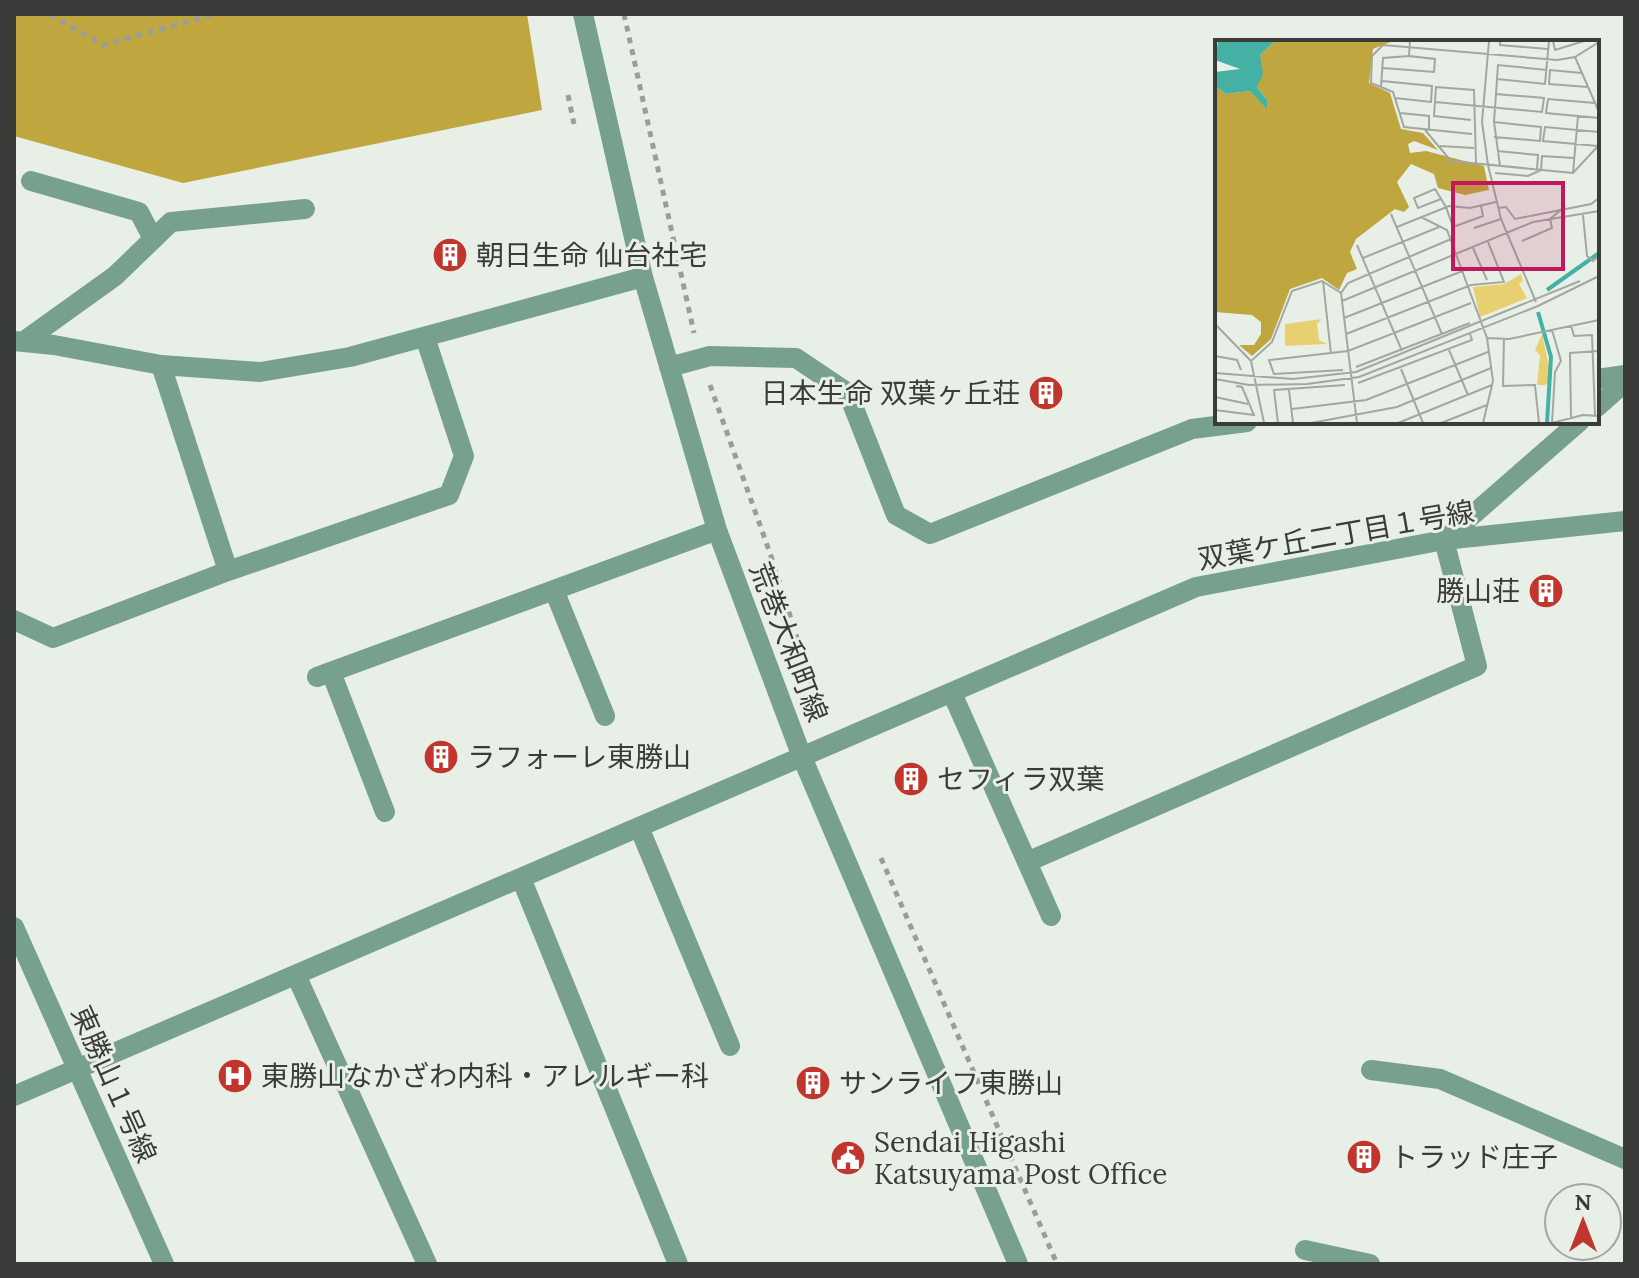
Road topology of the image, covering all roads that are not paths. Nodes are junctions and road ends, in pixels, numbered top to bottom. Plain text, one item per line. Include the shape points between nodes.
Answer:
1 (583, 14) edge
2 (31, 181) dead end
3 (305, 209) dead end
4 (153, 239) junction
5 (643, 277) junction
6 (425, 337) junction
7 (18, 342) edge
8 (161, 365) junction
9 (669, 367) junction
10 (1625, 375) edge
11 (1599, 379) edge
12 (1625, 382) edge
13 (1599, 405) edge
14 (1231, 424) edge
15 (1577, 424) edge
16 (1625, 521) edge
17 (717, 530) junction
18 (1444, 540) junction
19 (228, 571) junction
20 (554, 590) junction
21 (14, 620) edge
22 (952, 693) junction
23 (605, 716) dead end
24 (802, 757) junction
25 (385, 812) dead end
26 (639, 827) junction
27 (1027, 862) junction
28 (521, 878) junction
29 (1051, 916) dead end
30 (14, 927) edge
31 (296, 975) junction
32 (730, 1046) dead end
33 (77, 1069) junction
34 (1371, 1070) dead end
35 (14, 1096) edge
36 (1625, 1159) edge
37 (1305, 1250) dead end
38 (164, 1264) edge
39 (427, 1264) edge
40 (678, 1264) edge
41 (1018, 1264) edge
42 (1370, 1264) edge

1 - 5 street, 荒巻大和町線
2 - 4 street via 139,212
3 - 4 street via 171,222
4 - 7 street via 115,276
5 - 6 street
5 - 9 street, 荒巻大和町線
6 - 8 street via 350,357 260,372
6 - 19 street via 464,456 449,495
7 - 8 street
8 - 19 street
9 - 14 street via 710,356 796,358 848,393 896,515 930,534 1192,429
9 - 17 street, 荒巻大和町線
10 - 11 street
12 - 13 street
15 - 18 street
16 - 18 street, 双葉ケ丘二丁目１号線
17 - 20 street
17 - 24 street, 荒巻大和町線
18 - 22 street, 双葉ケ丘二丁目１号線 via 1196,587
18 - 27 street via 1477,666
19 - 21 street via 53,638
20 - 23 street
20 - 25 street via 324,674
22 - 24 street, 双葉ケ丘二丁目１号線
22 - 27 street
24 - 26 street, 双葉ケ丘二丁目１号線
24 - 41 street, 荒巻大和町線
26 - 28 street, 双葉ケ丘二丁目１号線
26 - 32 street
27 - 29 street
28 - 31 street, 双葉ケ丘二丁目１号線
28 - 40 street
30 - 33 street, 東勝山１号線
31 - 33 street, 双葉ケ丘二丁目１号線
31 - 39 street
33 - 35 street, 双葉ケ丘二丁目１号線
33 - 38 street, 東勝山１号線
34 - 36 street via 1440,1079
37 - 42 street

